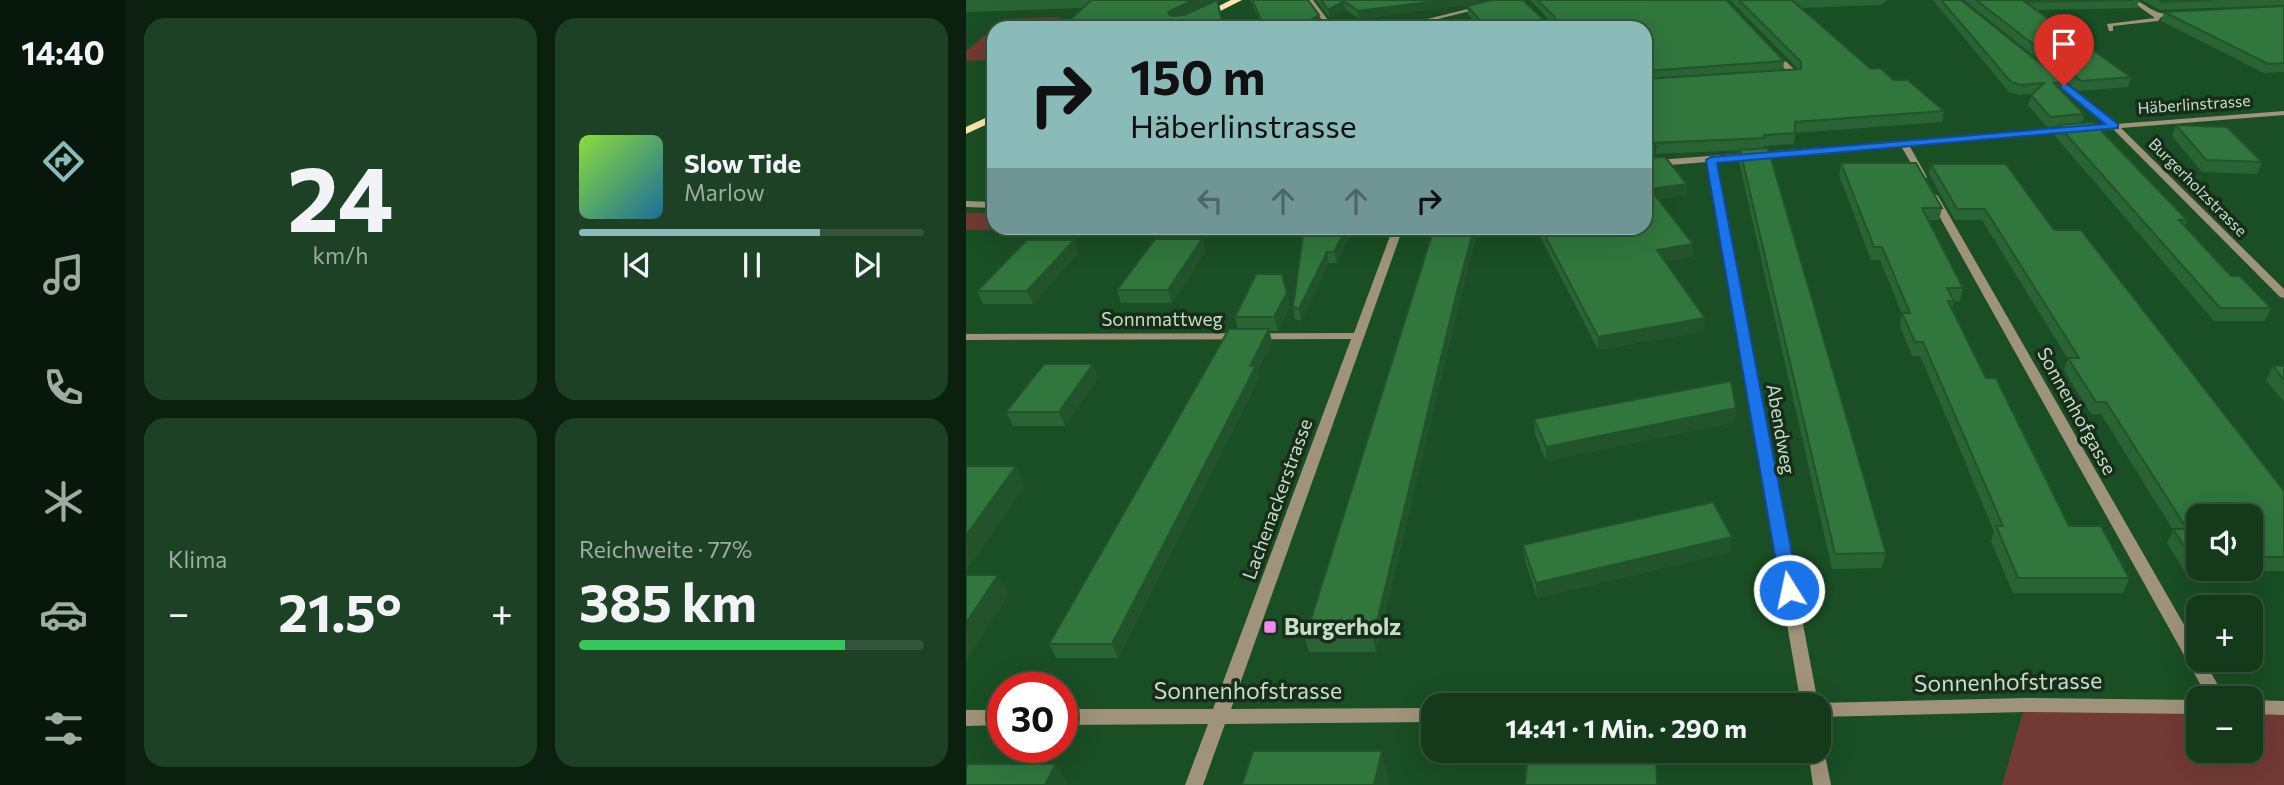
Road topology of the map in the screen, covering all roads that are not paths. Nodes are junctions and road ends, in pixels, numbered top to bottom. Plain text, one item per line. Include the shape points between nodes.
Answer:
1 (1238, 0) edge
2 (1310, 0) edge
3 (1511, 0) edge
4 (2133, 0) edge
5 (2181, 14) edge
6 (2158, 15) junction
7 (1194, 21) edge
8 (1326, 21) edge
9 (1423, 21) edge
10 (2111, 30) dead end
11 (1768, 47) edge
12 (2037, 65) edge
13 (1784, 75) edge
14 (2284, 113) edge
15 (987, 120) edge
16 (2114, 126) junction
17 (966, 131) edge
18 (1903, 143) junction
19 (1711, 160) junction
20 (1652, 164) edge
21 (966, 204) edge
22 (987, 205) edge
23 (1395, 235) edge
24 (2284, 295) edge
25 (1358, 336) junction
26 (966, 337) edge
27 (2210, 686) edge
28 (1808, 693) edge
29 (2186, 707) edge
30 (2263, 707) edge
31 (2284, 708) edge
32 (1831, 710) edge
33 (1220, 715) junction
34 (1421, 715) edge
35 (987, 717) edge
36 (1078, 717) edge
37 (966, 718) edge
38 (1819, 763) edge
39 (1194, 785) edge
40 (1822, 785) edge

1 - 7 main road
2 - 8 street
3 - 9 street
4 - 6 street
5 - 6 street
6 - 10 street via 2151,21 2109,25
11 - 13 street via 1795,75
12 - 16 street, Burgerholzstrasse
14 - 16 street, Häberlinstrasse
15 - 17 main road
16 - 18 street, Häberlinstrasse
16 - 24 street, Burgerholzstrasse
18 - 19 street, Häberlinstrasse
18 - 27 street, Sonnenhofgasse
19 - 20 street, Häberlinstrasse
19 - 28 street, Abendweg
21 - 22 street
23 - 25 street, Lachenackerstrasse
25 - 26 street, Sonnmattweg
25 - 33 street, Lachenackerstrasse
29 - 32 street, Sonnenhofstrasse
30 - 31 street
33 - 34 street, Sonnenhofstrasse
33 - 36 street, Sonnenhofstrasse
33 - 39 street, Lachenackerstrasse
35 - 37 street
38 - 40 street

